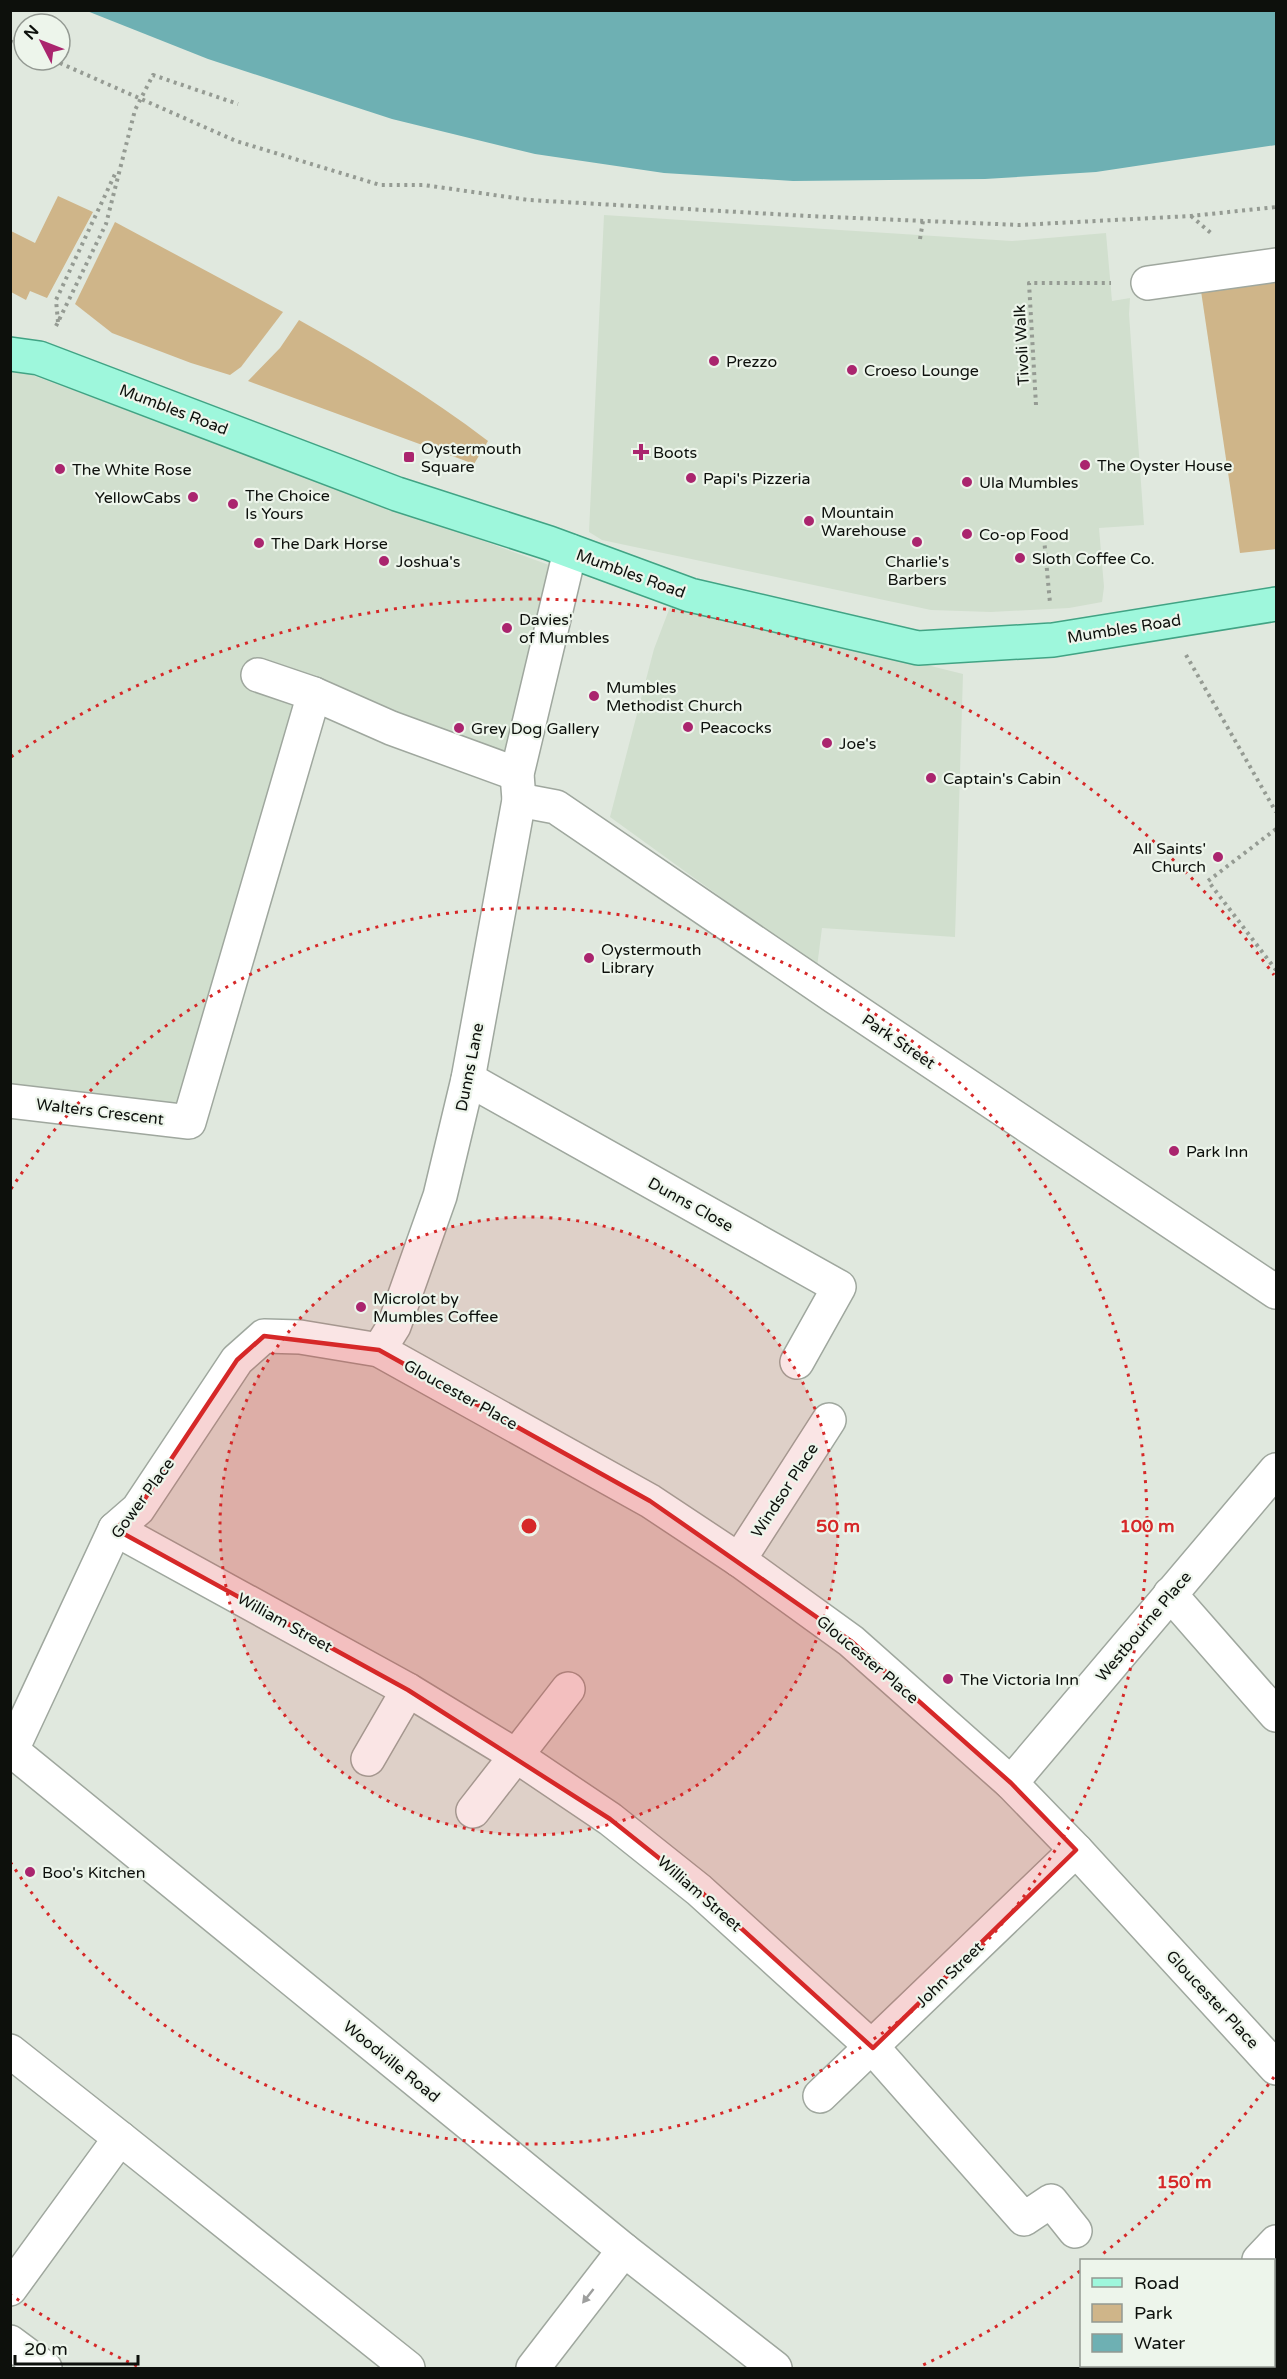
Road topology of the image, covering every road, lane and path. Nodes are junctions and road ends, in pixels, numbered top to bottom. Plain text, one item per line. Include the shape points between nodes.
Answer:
1 (72, 68) edge
2 (141, 100) junction
3 (238, 104) dead end
4 (121, 162) junction
5 (1276, 207) edge
6 (923, 221) junction
7 (920, 239) dead end
8 (1276, 265) edge
9 (1148, 283) joint
10 (58, 323) junction
11 (25, 356) edge
12 (1036, 405) dead end
13 (1044, 538) dead end
14 (570, 551) junction
15 (1276, 604) edge
16 (1167, 621) junction
17 (1053, 640) junction
18 (258, 675) dead end
19 (314, 694) junction
20 (518, 787) junction
21 (1276, 812) edge
22 (1276, 829) edge
23 (1276, 970) edge
24 (468, 1079) junction
25 (10, 1101) edge
26 (1276, 1292) edge
27 (379, 1350) junction
28 (797, 1362) dead end
29 (829, 1420) dead end
30 (1276, 1470) edge
31 (116, 1529) junction
32 (738, 1560) junction
33 (1170, 1594) junction
34 (568, 1689) dead end
35 (408, 1690) junction
36 (1276, 1715) edge
37 (11, 1751) edge
38 (515, 1755) junction
39 (368, 1759) dead end
40 (1011, 1783) junction
41 (473, 1811) dead end
42 (1076, 1850) junction
43 (873, 2048) junction
44 (10, 2051) edge
45 (1276, 2068) edge
46 (820, 2096) dead end
47 (120, 2138) junction
48 (1075, 2231) dead end
49 (1276, 2242) edge
50 (624, 2250) junction
51 (1260, 2259) edge
52 (10, 2289) edge
53 (10, 2342) edge
54 (45, 2368) edge
55 (408, 2368) edge
56 (533, 2368) edge
57 (775, 2368) edge

1 - 2 path
2 - 3 path via 153,75
2 - 4 path
2 - 6 path via 236,141 380,185 424,185 529,200
4 - 10 path via 106,225
4 - 10 path via 56,300
5 - 6 path via 1191,216 1019,225
6 - 7 path
8 - 9 street
9 - 12 path, Tivoli Walk via 1029,283
10 - 11 path
11 - 14 main road, Mumbles Road via 398,494
13 - 17 path
14 - 17 main road, Mumbles Road via 690,595 918,648
14 - 20 street, Dunns Lane
15 - 16 main road, Mumbles Road
16 - 17 main road, Mumbles Road
16 - 21 path
18 - 19 street
19 - 20 street
19 - 25 street, Walters Crescent via 189,1122
20 - 24 street, Dunns Lane
20 - 26 street, Park Street via 556,807
22 - 23 path via 1208,881
24 - 27 street, Dunns Lane via 441,1196 394,1326
24 - 28 street, Dunns Close via 839,1287
27 - 31 street, Gower Place via 300,1337 264,1336 237,1360 138,1509
27 - 32 street, Gloucester Place via 650,1502
29 - 32 street, Windsor Place
30 - 33 street, Westbourne Place
31 - 35 street, William Street
31 - 37 street, Gower Place
32 - 40 street, Gloucester Place via 851,1641
33 - 36 street
33 - 40 street, Westbourne Place
34 - 38 street
35 - 38 street, William Street
35 - 39 street
37 - 50 street, Woodville Road
38 - 41 street
38 - 43 street, William Street via 610,1818 699,1890
40 - 42 street, Gloucester Place
42 - 43 street, John Street
42 - 45 street, Gloucester Place
43 - 46 street, John Street
43 - 48 street, William Street via 1024,2219 1051,2201
44 - 47 street
47 - 52 street
47 - 55 street
49 - 51 street
50 -> 56 street
50 - 57 street, Woodville Road
53 - 54 street

